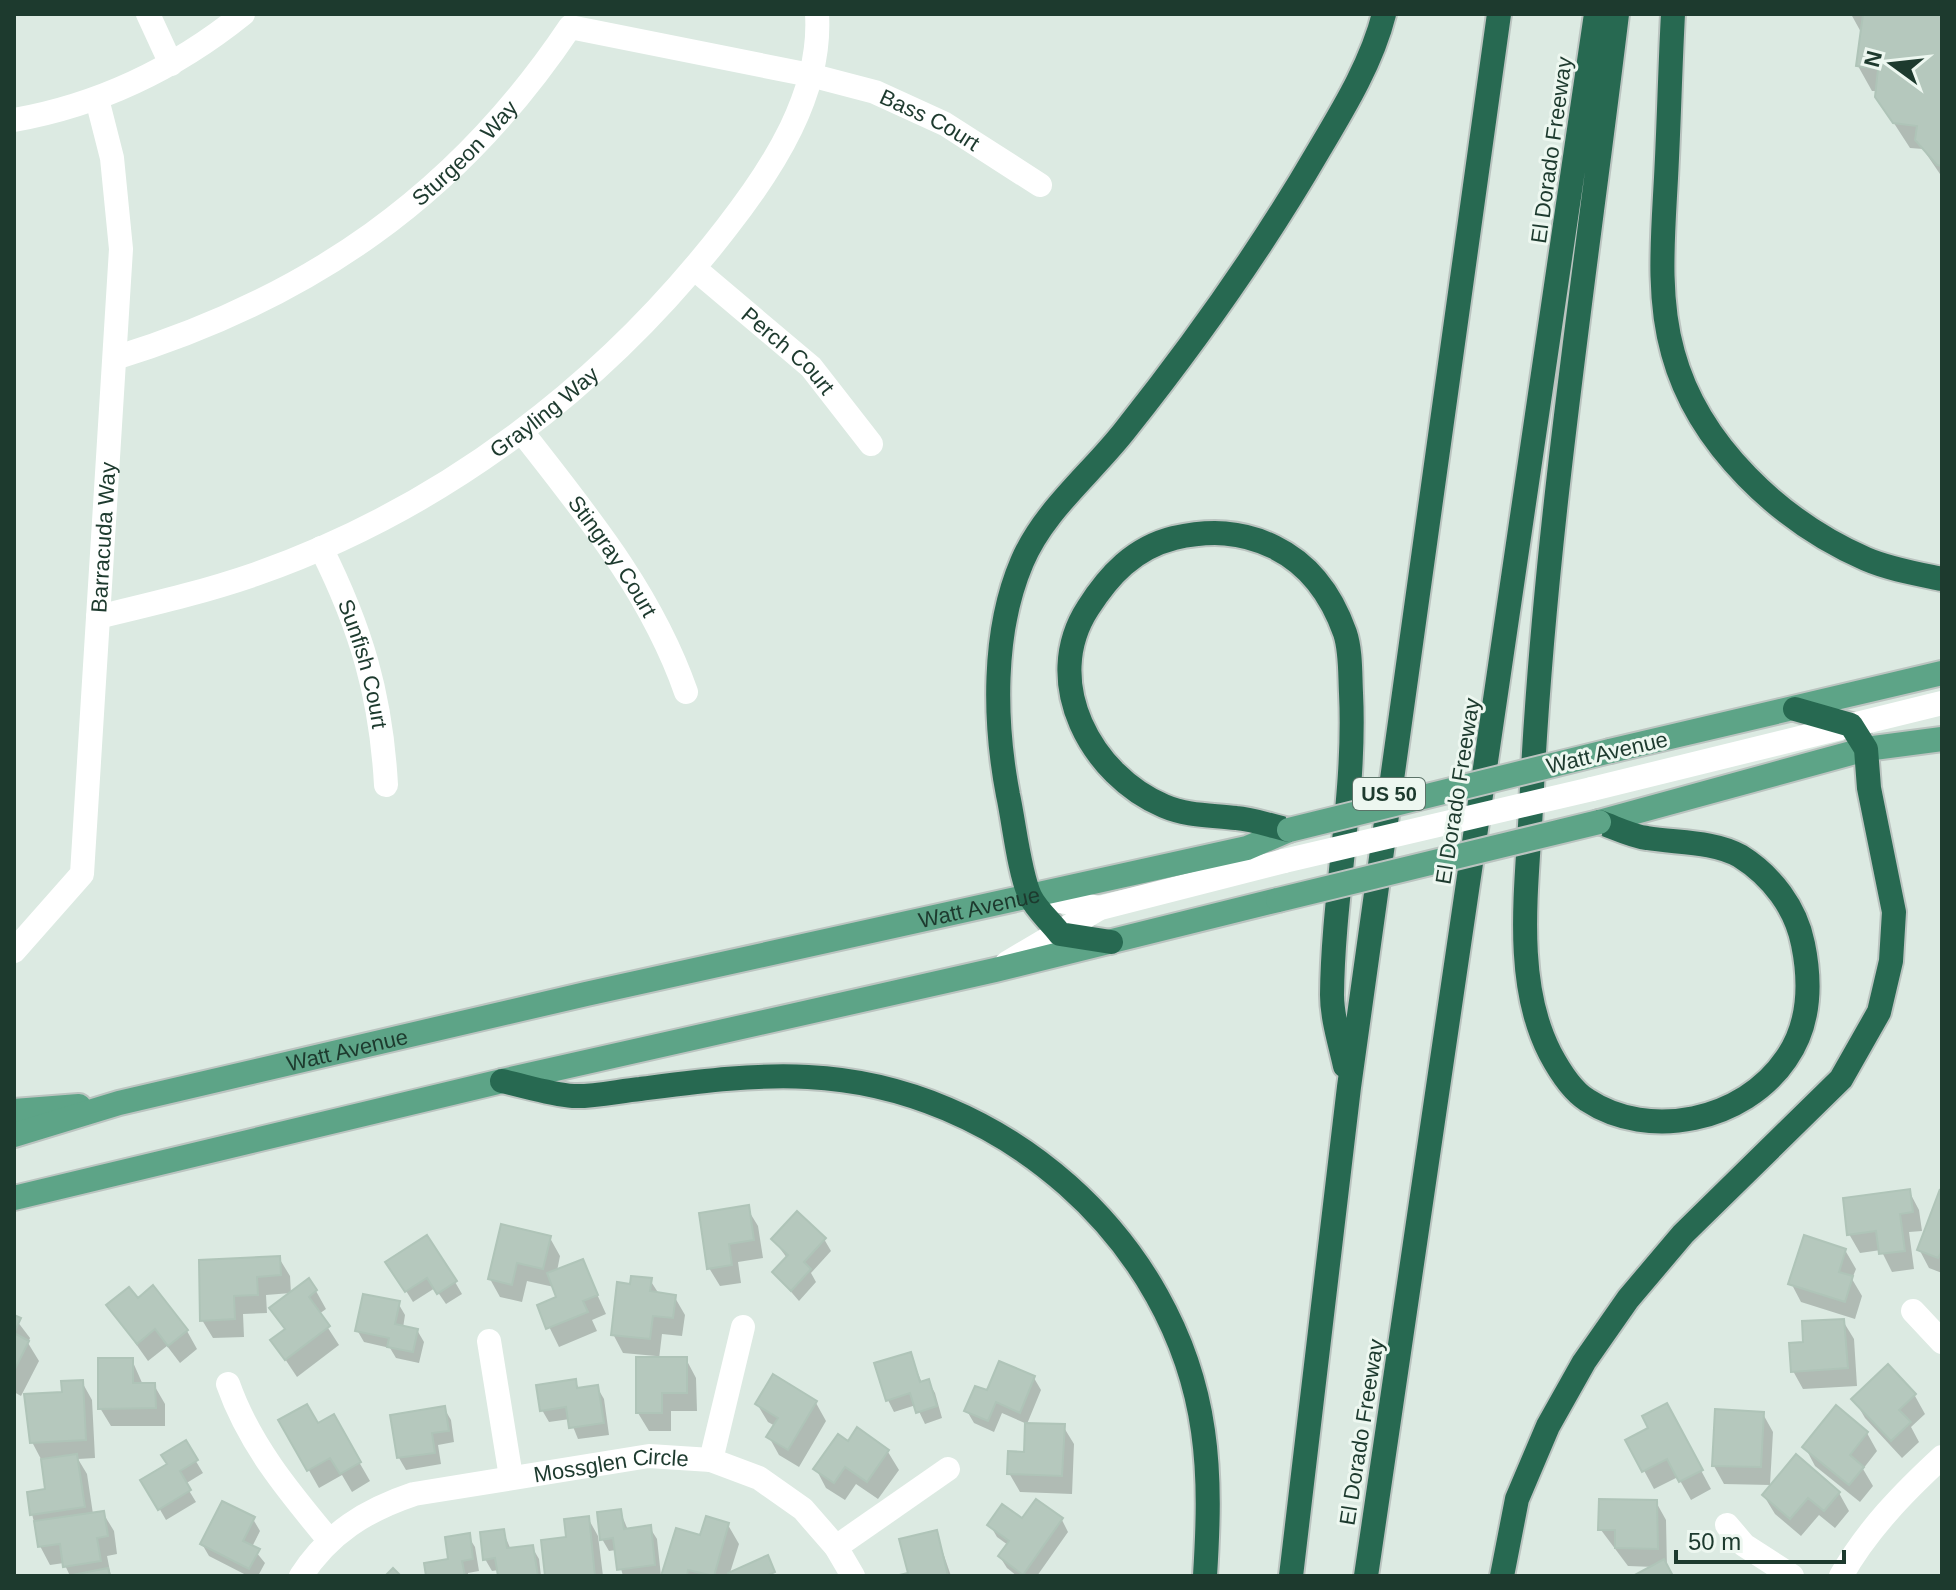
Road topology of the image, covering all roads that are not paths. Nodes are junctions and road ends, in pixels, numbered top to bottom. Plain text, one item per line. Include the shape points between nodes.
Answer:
1 (148, 14) edge
2 (243, 14) edge
3 (817, 14) edge
4 (1384, 14) edge
5 (1499, 14) edge
6 (1596, 14) edge
7 (1617, 14) edge
8 (1673, 14) edge
9 (171, 64) junction
10 (810, 75) junction
11 (97, 99) junction
12 (14, 120) edge
13 (1040, 185) dead end
14 (695, 269) junction
15 (115, 358) junction
16 (522, 432) junction
17 (871, 444) dead end
18 (321, 548) junction
19 (1942, 579) edge
20 (98, 617) junction
21 (1942, 673) edge
22 (686, 692) dead end
23 (1942, 703) edge
24 (1795, 709) junction
25 (1851, 725) junction
26 (1942, 739) edge
27 (1866, 749) junction
28 (386, 785) dead end
29 (1599, 822) junction
30 (1289, 830) junction
31 (1030, 896) junction
32 (1100, 908) junction
33 (1060, 934) junction
34 (1111, 942) junction
35 (14, 951) edge
36 (995, 970) junction
37 (502, 1081) junction
38 (1349, 1087) junction
39 (119, 1103) junction
40 (14, 1111) edge
41 (14, 1135) edge
42 (14, 1198) edge
43 (1913, 1311) dead end
44 (743, 1327) dead end
45 (489, 1341) dead end
46 (1942, 1342) edge
47 (228, 1384) dead end
48 (1942, 1457) edge
49 (711, 1460) junction
50 (948, 1469) dead end
51 (511, 1477) junction
52 (1727, 1525) dead end
53 (329, 1540) junction
54 (836, 1547) junction
55 (301, 1576) edge
56 (853, 1576) edge
57 (1205, 1576) edge
58 (1291, 1576) edge
59 (1366, 1576) edge
60 (1502, 1576) edge
61 (1792, 1576) edge
62 (1841, 1576) edge

1 - 9 street
2 - 9 street
3 - 10 street, Grayling Way
4 - 31 highway via 1351,95 1288,204 1179,363 1062,501 1021,563 999,661 998,715 1002,761
5 - 38 highway, US 50
6 - 59 highway, El Dorado Freeway
7 - 29 highway via 1535,701 1525,936 1537,1027 1559,1070 1585,1099 1624,1117 1697,1119 1762,1086 1787,1058 1805,1016 1809,974 1799,923 1775,886 1737,855 1686,841 1644,838
8 - 19 highway via 1662,269 1673,353 1699,413 1737,466 1815,534 1869,561
9 - 11 street
10 - 13 street, Bass Court via 910,106
10 - 14 street, Grayling Way via 775,158
10 - 15 street, Sturgeon Way via 570,27 477,145 354,249 262,303
11 - 12 street
11 - 15 street, Barracuda Way via 119,203
14 - 16 street, Grayling Way via 619,350
14 - 17 street, Perch Court via 811,367
15 - 20 street, Barracuda Way
16 - 18 street, Grayling Way via 450,481
16 - 22 street, Stingray Court via 635,582
18 - 20 street, Grayling Way via 189,595
18 - 28 street, Sunfish Court via 365,648 377,695
20 - 35 street, Barracuda Way via 82,874
21 - 24 main road, Watt Avenue
23 - 25 street
24 - 25 highway
24 - 30 main road, Watt Avenue, bridge
25 - 27 highway
25 - 32 street, bridge
26 - 27 main road
27 - 29 main road
27 - 60 highway via 1894,912 1891,961 1879,1012 1841,1079 1683,1234 1584,1362 1548,1426 1517,1499
29 - 34 main road, bridge
30 - 31 main road, Watt Avenue via 1247,848
30 - 38 highway via 1167,808 1133,792 1084,736 1072,699 1070,658 1082,617 1104,583 1135,554 1163,541 1219,531 1254,537 1287,553 1313,575 1346,636 1353,735 1332,997
31 - 32 street
31 - 33 highway
31 - 39 main road, Watt Avenue via 833,936
32 - 33 street
33 - 34 highway
33 - 36 street
34 - 36 main road
36 - 37 main road
37 - 42 main road
37 - 57 highway via 574,1096 733,1078 868,1082 925,1099 991,1128 1037,1157 1119,1238 1156,1296 1186,1364 1203,1430 1208,1492
38 - 58 highway, US 50
39 - 40 main road
39 - 41 main road, Watt Avenue
43 - 46 street
44 - 49 street, Mossglen Circle
45 - 51 street, Mossglen Circle
47 - 53 street via 261,1452
48 - 62 street via 1872,1529
49 - 51 street, Mossglen Circle via 649,1456
49 - 54 street, Mossglen Circle via 774,1487 803,1509
50 - 54 street
51 - 53 street, Mossglen Circle via 384,1504
52 - 61 street via 1744,1545
53 - 55 street, Mossglen Circle
54 - 56 street, Mossglen Circle

